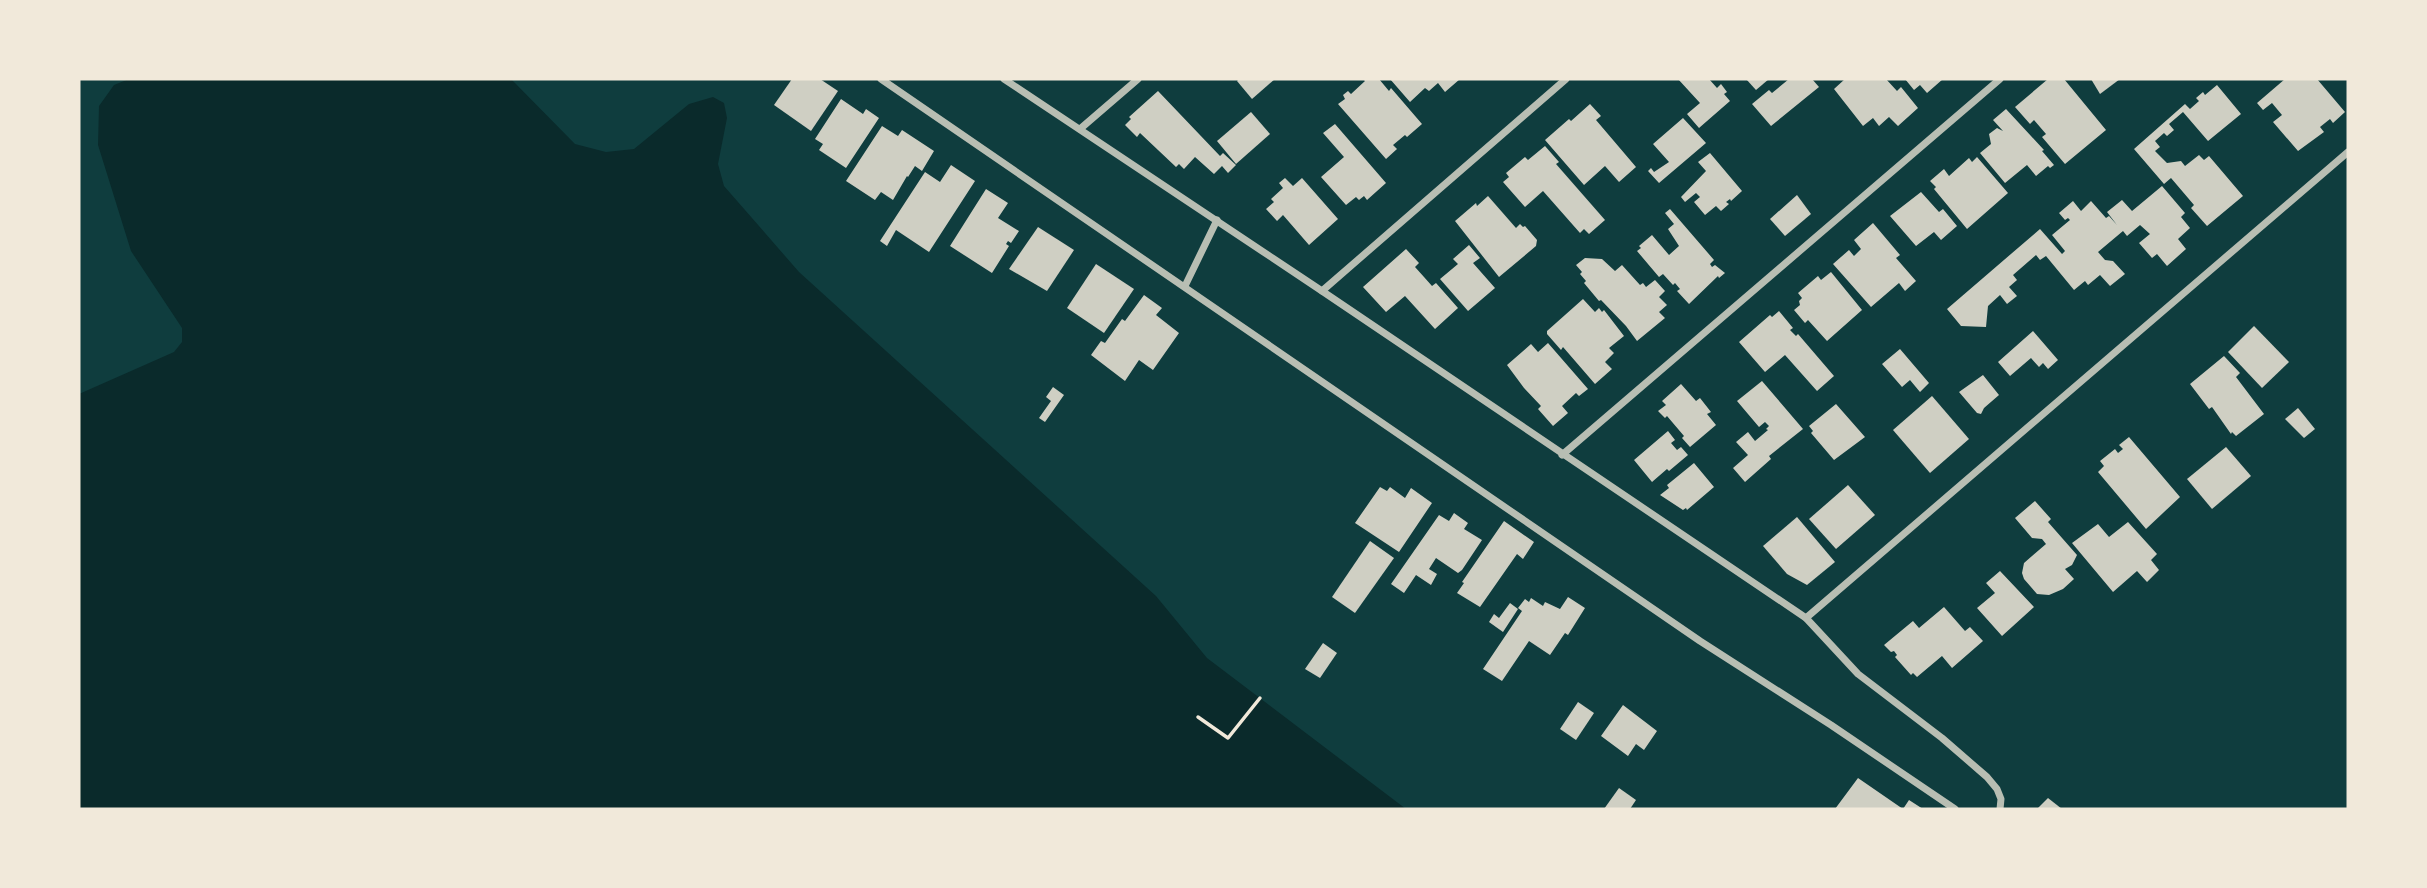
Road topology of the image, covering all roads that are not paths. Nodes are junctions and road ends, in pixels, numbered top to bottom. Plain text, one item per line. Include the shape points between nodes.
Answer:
1 (881, 79) edge
2 (1004, 79) edge
3 (1138, 79) edge
4 (1566, 79) edge
5 (2000, 79) edge
6 (1080, 129) junction
7 (2348, 152) edge
8 (1217, 220) junction
9 (1185, 286) junction
10 (1322, 290) junction
11 (1562, 455) junction
12 (1806, 618) junction
13 (1955, 809) edge
14 (2000, 809) edge

1 - 9 street
2 - 6 street
3 - 6 street
4 - 10 street
5 - 11 street
6 - 8 street
7 - 12 street
8 - 9 street
8 - 10 street
9 - 13 street via 1700,641
10 - 11 street
11 - 12 street
12 - 14 street via 1858,674 1987,777 1997,789

